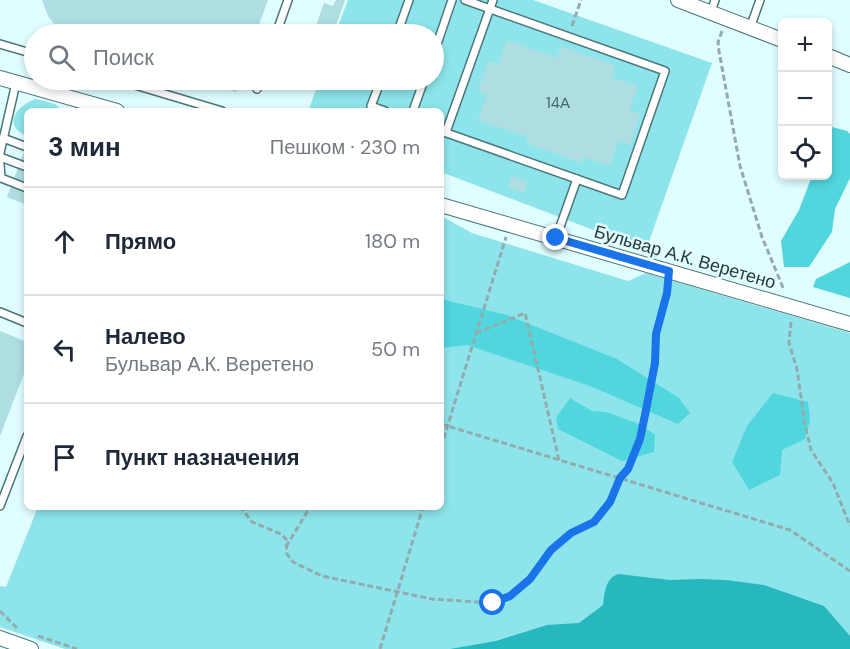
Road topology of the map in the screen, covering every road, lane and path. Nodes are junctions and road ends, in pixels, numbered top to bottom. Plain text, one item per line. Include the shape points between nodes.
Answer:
1 (288, 0) edge
2 (409, 0) edge
3 (452, 0) edge
4 (465, 0) edge
5 (493, 0) edge
6 (581, 0) edge
7 (678, 0) edge
8 (760, 0) edge
9 (713, 6) edge
10 (489, 9) junction
11 (726, 18) junction
12 (280, 24) edge
13 (401, 24) edge
14 (444, 24) edge
15 (750, 27) junction
16 (568, 37) junction
17 (778, 37) edge
18 (0, 44) edge
19 (24, 51) edge
20 (832, 58) edge
21 (850, 65) edge
22 (0, 78) edge
23 (16, 83) junction
24 (24, 86) edge
25 (36, 90) edge
26 (152, 90) edge
27 (377, 90) edge
28 (420, 90) edge
29 (83, 106) edge
30 (98, 108) edge
31 (212, 108) edge
32 (377, 108) edge
33 (414, 108) edge
34 (444, 129) edge
35 (444, 132) edge
36 (3, 138) junction
37 (24, 146) edge
38 (0, 155) edge
39 (0, 164) edge
40 (24, 166) edge
41 (577, 179) junction
42 (24, 187) edge
43 (444, 206) edge
44 (509, 225) junction
45 (556, 238) junction
46 (669, 271) junction
47 (792, 307) junction
48 (0, 312) edge
49 (24, 321) edge
50 (850, 324) edge
51 (476, 333) junction
52 (444, 425) edge
53 (447, 426) junction
54 (444, 436) edge
55 (24, 444) edge
56 (560, 460) junction
57 (620, 478) junction
58 (0, 506) edge
59 (243, 510) edge
60 (308, 510) edge
61 (422, 510) edge
62 (850, 526) edge
63 (286, 547) junction
64 (850, 572) edge
65 (397, 591) junction
66 (0, 611) edge
67 (20, 630) dead end
68 (30, 633) dead end
69 (0, 638) edge
70 (31, 649) edge
71 (78, 649) edge
72 (380, 649) edge

1 - 12 lane
2 - 13 lane
3 - 14 lane
4 - 10 lane
5 - 10 lane
6 - 16 path
7 - 9 street
8 - 15 lane
9 - 11 street
10 - 16 lane
10 - 34 lane
11 - 15 street
11 - 47 path via 718,42 740,166 762,237
15 - 17 street
16 - 41 lane via 665,71 622,195
18 - 19 lane
20 - 21 street
22 - 23 street
23 - 24 street
23 - 36 lane
25 - 29 street
26 - 31 lane
27 - 32 lane via 371,106
28 - 33 lane
29 - 30 street
35 - 41 lane
36 - 37 lane
36 - 38 lane
38 - 40 lane
39 - 42 lane via 1,178
41 - 45 lane
43 - 44 street, Бульвар А.К. Веретено
44 - 45 street, Бульвар А.К. Веретено
44 - 51 path
45 - 46 street, Бульвар А.К. Веретено
46 - 47 street, Бульвар А.К. Веретено
46 - 57 path via 640,439 628,469
47 - 50 street, Бульвар А.К. Веретено
47 - 62 path via 789,343 811,450 833,483
48 - 49 lane
51 - 53 path
51 - 56 path via 525,314
52 - 53 path
53 - 54 path
53 - 56 path
55 - 58 lane
56 - 57 path
57 - 64 path via 790,530
57 - 65 path via 610,502 594,522 571,533 551,550 530,579 510,596 493,603 432,599
59 - 63 path via 252,522 281,534
60 - 63 path
61 - 65 path
63 - 65 path via 293,562 322,576
65 - 72 path
66 - 67 path
68 - 71 path
69 - 70 street

